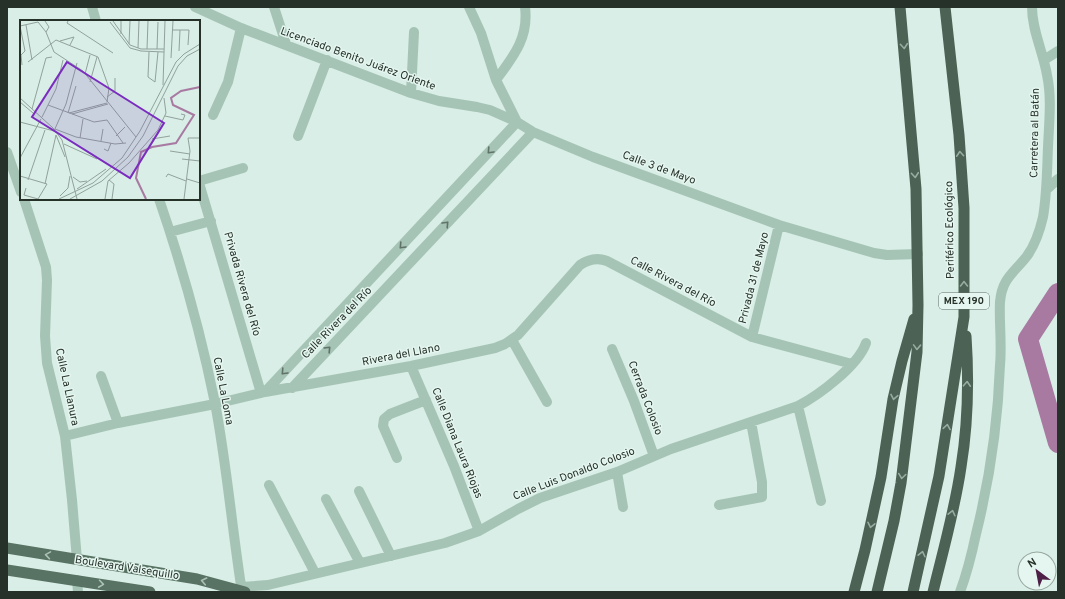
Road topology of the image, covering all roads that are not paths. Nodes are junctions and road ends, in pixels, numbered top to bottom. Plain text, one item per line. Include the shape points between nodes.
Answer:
1 (92, 7) edge
2 (274, 7) edge
3 (469, 7) edge
4 (524, 7) edge
5 (900, 7) edge
6 (946, 7) edge
7 (1032, 7) edge
8 (200, 8) edge
9 (96, 20) edge
10 (241, 28) junction
11 (414, 32) dead end
12 (286, 44) junction
13 (1058, 50) edge
14 (327, 60) junction
15 (1044, 60) junction
16 (496, 80) junction
17 (411, 93) junction
18 (213, 115) dead end
19 (517, 122) junction
20 (533, 132) junction
21 (298, 136) dead end
22 (7, 152) edge
23 (243, 168) dead end
24 (1058, 179) edge
25 (200, 182) edge
26 (200, 185) edge
27 (20, 189) edge
28 (1046, 190) junction
29 (451, 193) junction
30 (24, 200) edge
31 (159, 200) edge
32 (465, 205) junction
33 (211, 221) junction
34 (779, 225) junction
35 (170, 232) junction
36 (918, 254) junction
37 (366, 285) junction
38 (378, 297) junction
39 (918, 305) junction
40 (964, 317) junction
41 (752, 337) junction
42 (512, 340) junction
43 (866, 343) dead end
44 (612, 349) dead end
45 (852, 364) junction
46 (411, 366) junction
47 (101, 376) dead end
48 (292, 388) junction
49 (263, 393) junction
50 (426, 400) junction
51 (547, 402) dead end
52 (215, 404) junction
53 (798, 406) junction
54 (751, 422) junction
55 (118, 423) junction
56 (65, 436) junction
57 (654, 456) junction
58 (397, 458) dead end
59 (617, 472) junction
60 (268, 485) dead end
61 (359, 491) dead end
62 (326, 500) dead end
63 (820, 501) dead end
64 (719, 505) dead end
65 (623, 507) dead end
66 (479, 531) junction
67 (7, 548) edge
68 (391, 556) junction
69 (77, 560) junction
70 (360, 563) junction
71 (7, 570) edge
72 (315, 573) junction
73 (77, 580) junction
74 (268, 589) edge
75 (242, 590) edge
76 (78, 592) edge
77 (150, 592) edge
78 (854, 592) edge
79 (877, 592) edge
80 (913, 592) edge
81 (933, 592) edge
82 (960, 592) edge

1 - 9 street
2 - 12 street
3 - 16 street via 481,33
4 - 16 street via 526,18 523,36 514,55
5 -> 36 highway via 916,189
40 -> 6 highway, Periférico Ecológico / MEX 190 via 964,208
7 - 15 street, Carretera al Batán via 1032,19
8 - 10 street, Licenciado Benito Juárez Oriente
10 - 12 street, Licenciado Benito Juárez Oriente
10 - 18 street via 228,82
11 - 17 street
12 - 14 street, Licenciado Benito Juárez Oriente
13 - 15 street
14 - 17 street, Licenciado Benito Juárez Oriente
14 - 21 street
15 - 28 street, Carretera al Batán via 1050,88
16 - 19 street
17 - 19 street, Licenciado Benito Juárez Oriente via 439,101 477,106
19 - 20 street, Calle 3 de Mayo
19 -> 29 street, Calle Rivera del Río
20 - 32 street, Calle Rivera del Río
20 - 34 street, Calle 3 de Mayo via 593,157
22 - 27 street
23 - 25 street
24 - 28 street
26 - 33 street, Privada Rivera del Río
28 - 82 street, Carretera al Batán via 1036,241 1026,257 1006,279 1001,292 1000,365 992,458 980,520
29 - 32 street
29 -> 37 street, Calle Rivera del Río
30 - 56 street, Calle La Llanura via 46,267 47,363
31 - 35 street, Calle La Loma
38 -> 32 street, Calle Rivera del Río
33 - 35 street
33 - 49 street, Privada Rivera del Río
34 - 36 street, Calle 3 de Mayo via 874,253
34 - 41 street, Privada 31 de Mayo
35 - 52 street, Calle La Loma
36 - 39 highway
37 - 38 street
37 -> 49 street, Calle Rivera del Río
48 -> 38 street, Calle Rivera del Río
39 -> 78 highway via 895,392 881,477
39 -> 79 highway via 917,352 901,483
80 -> 40 highway, Periférico Ecológico / MEX 190 via 940,468
81 -> 40 highway via 953,510 966,426 968,370
41 - 42 street, Calle Rivera del Río via 600,258 580,265
41 - 45 street, Calle Rivera del Río
42 - 46 street, Rivera del Llano via 495,348
42 - 51 street
43 - 45 street, Calle Luis Donaldo Colosio
44 - 57 street, Cerrada Colosio
45 - 53 street, Calle Luis Donaldo Colosio via 835,381
46 - 48 street, Rivera del Llano
46 - 50 street, Calle Diana Laura Riojas
47 - 55 street
48 - 49 street
49 - 52 street
50 - 58 street via 390,414 384,419 383,426
50 - 66 street, Calle Diana Laura Riojas
52 - 55 street
52 - 75 street, Calle La Loma
53 - 54 street, Calle Luis Donaldo Colosio
53 - 63 street
54 - 57 street, Calle Luis Donaldo Colosio
54 - 64 street via 762,482 762,497
55 - 56 street
56 - 69 street, Calle La Llanura
57 - 59 street, Calle Luis Donaldo Colosio
59 - 65 street
59 - 66 street, Calle Luis Donaldo Colosio via 535,501 508,513
60 - 72 street
61 - 68 street
62 - 70 street
66 - 68 street, Calle Luis Donaldo Colosio via 445,543
69 -> 67 main road, Boulevard Valsequillo
68 - 70 street, Calle Luis Donaldo Colosio
75 -> 69 main road, Boulevard Valsequillo via 197,579
70 - 72 street, Calle Luis Donaldo Colosio
71 - 73 main road, Boulevard Valsequillo
72 - 74 street, Calle Luis Donaldo Colosio
73 - 76 street
73 -> 77 main road, Boulevard Valsequillo
74 - 75 street, Calle Luis Donaldo Colosio

